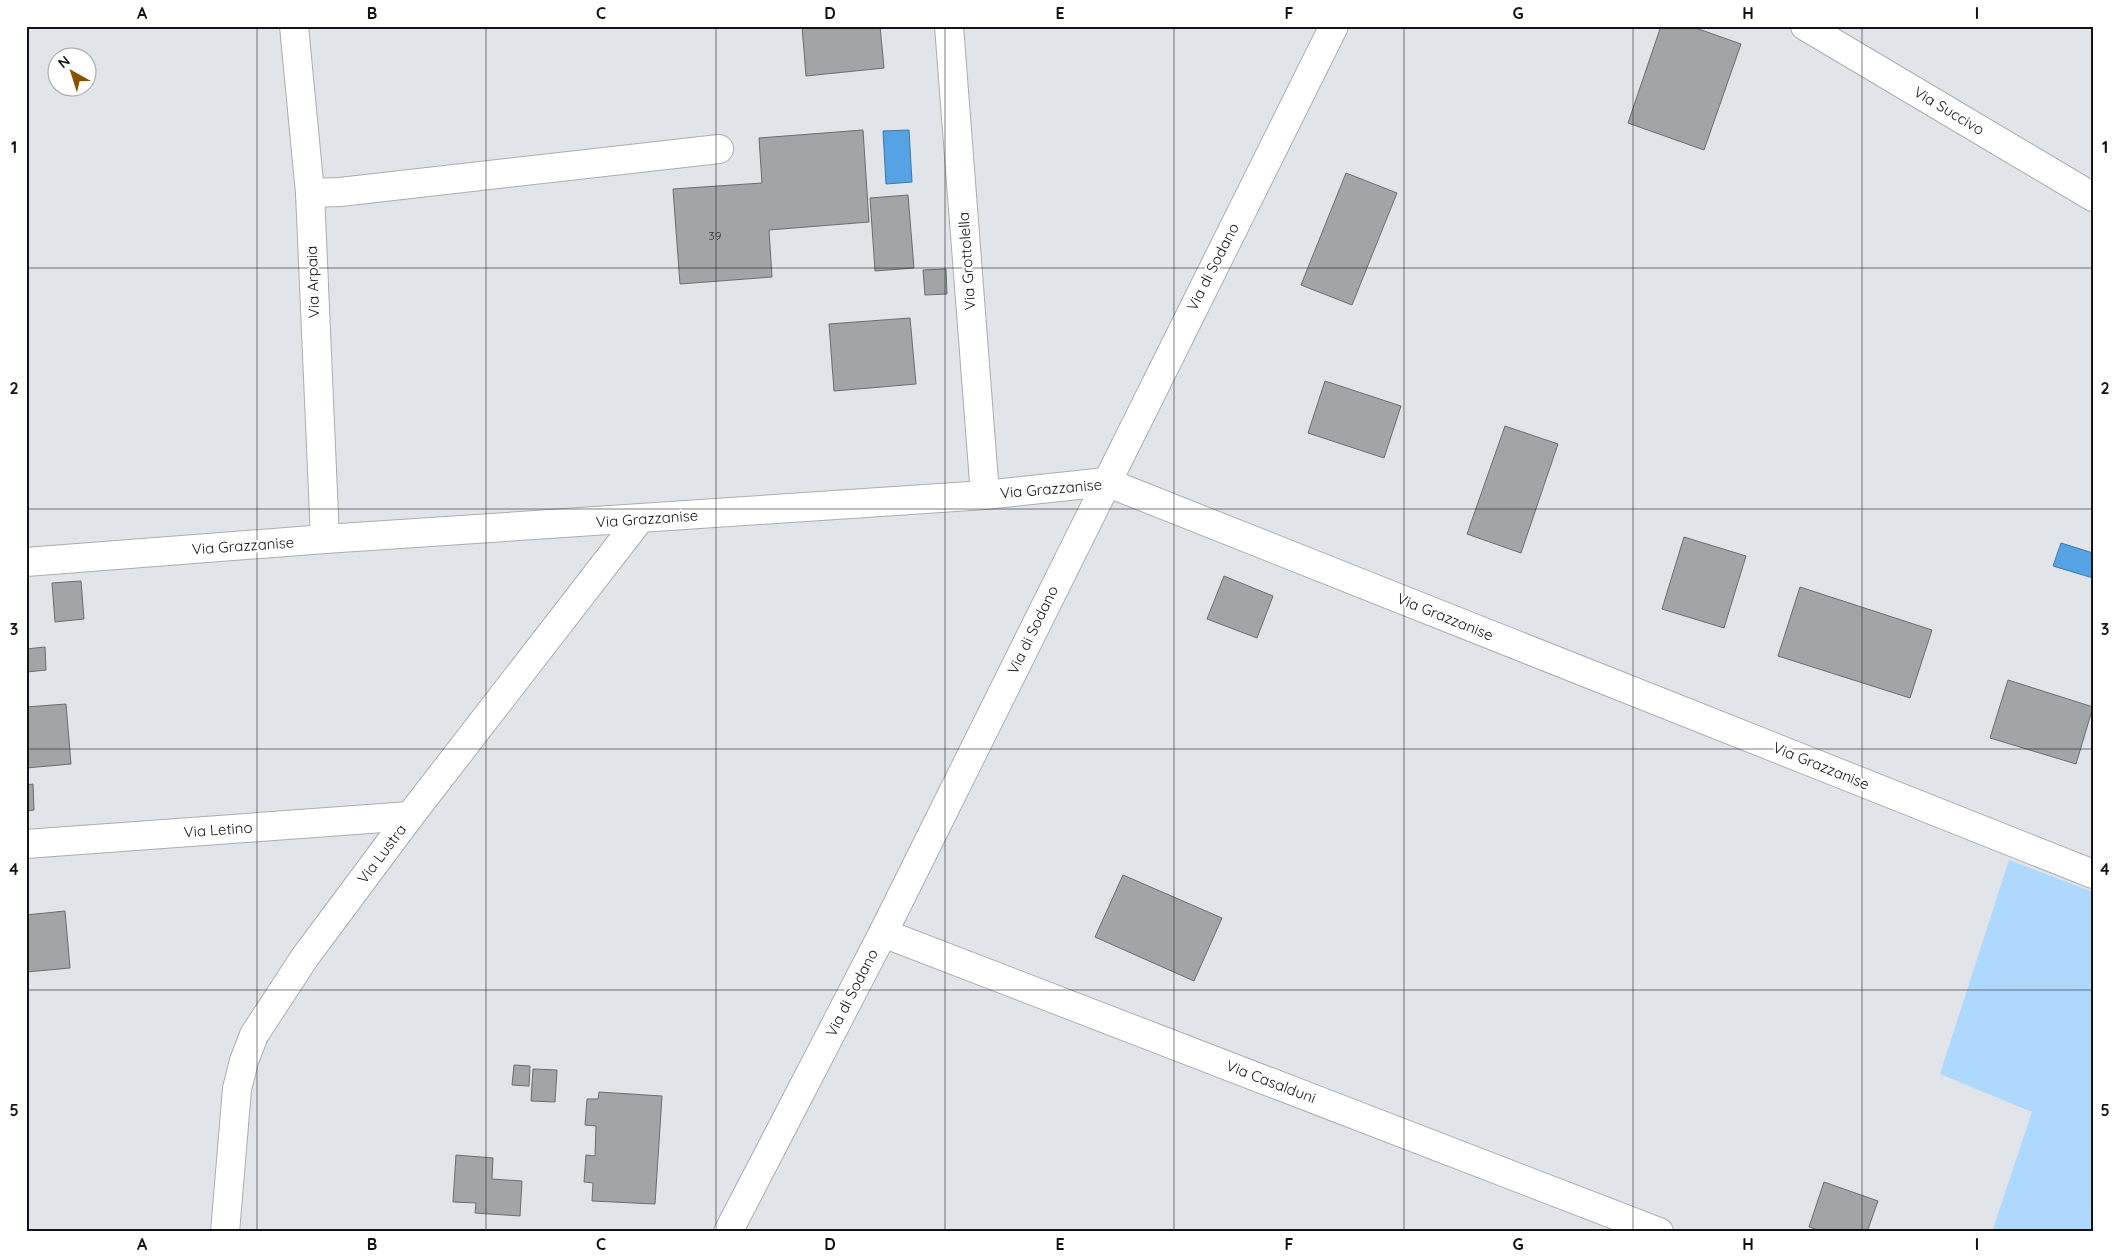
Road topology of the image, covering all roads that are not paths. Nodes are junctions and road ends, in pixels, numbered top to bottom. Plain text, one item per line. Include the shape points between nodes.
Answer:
1 (294, 26) edge
2 (949, 26) edge
3 (1334, 26) edge
4 (1805, 26) edge
5 (719, 149) dead end
6 (310, 193) junction
7 (2093, 197) edge
8 (1106, 482) junction
9 (985, 495) junction
10 (639, 520) junction
11 (325, 539) junction
12 (26, 562) edge
13 (410, 816) junction
14 (26, 844) edge
15 (2093, 874) edge
16 (883, 933) junction
17 (225, 1232) edge
18 (728, 1232) edge
19 (1659, 1232) edge

1 - 6 street, Via Arpaia
2 - 9 street, Via Grottolella
3 - 8 street, Via di Sodano
4 - 7 street, Via Succivo
5 - 6 street
6 - 11 street, Via Arpaia
8 - 9 street, Via Grazzanise
8 - 15 street, Via Grazzanise
8 - 16 street, Via di Sodano
9 - 10 street, Via Grazzanise
10 - 11 street, Via Grazzanise
10 - 13 street, Via Lustra
11 - 12 street, Via Grazzanise
13 - 14 street, Via Letino
13 - 17 street, Via Lustra via 297,968 254,1036 237,1089
16 - 18 street, Via di Sodano
16 - 19 street, Via Casalduni

